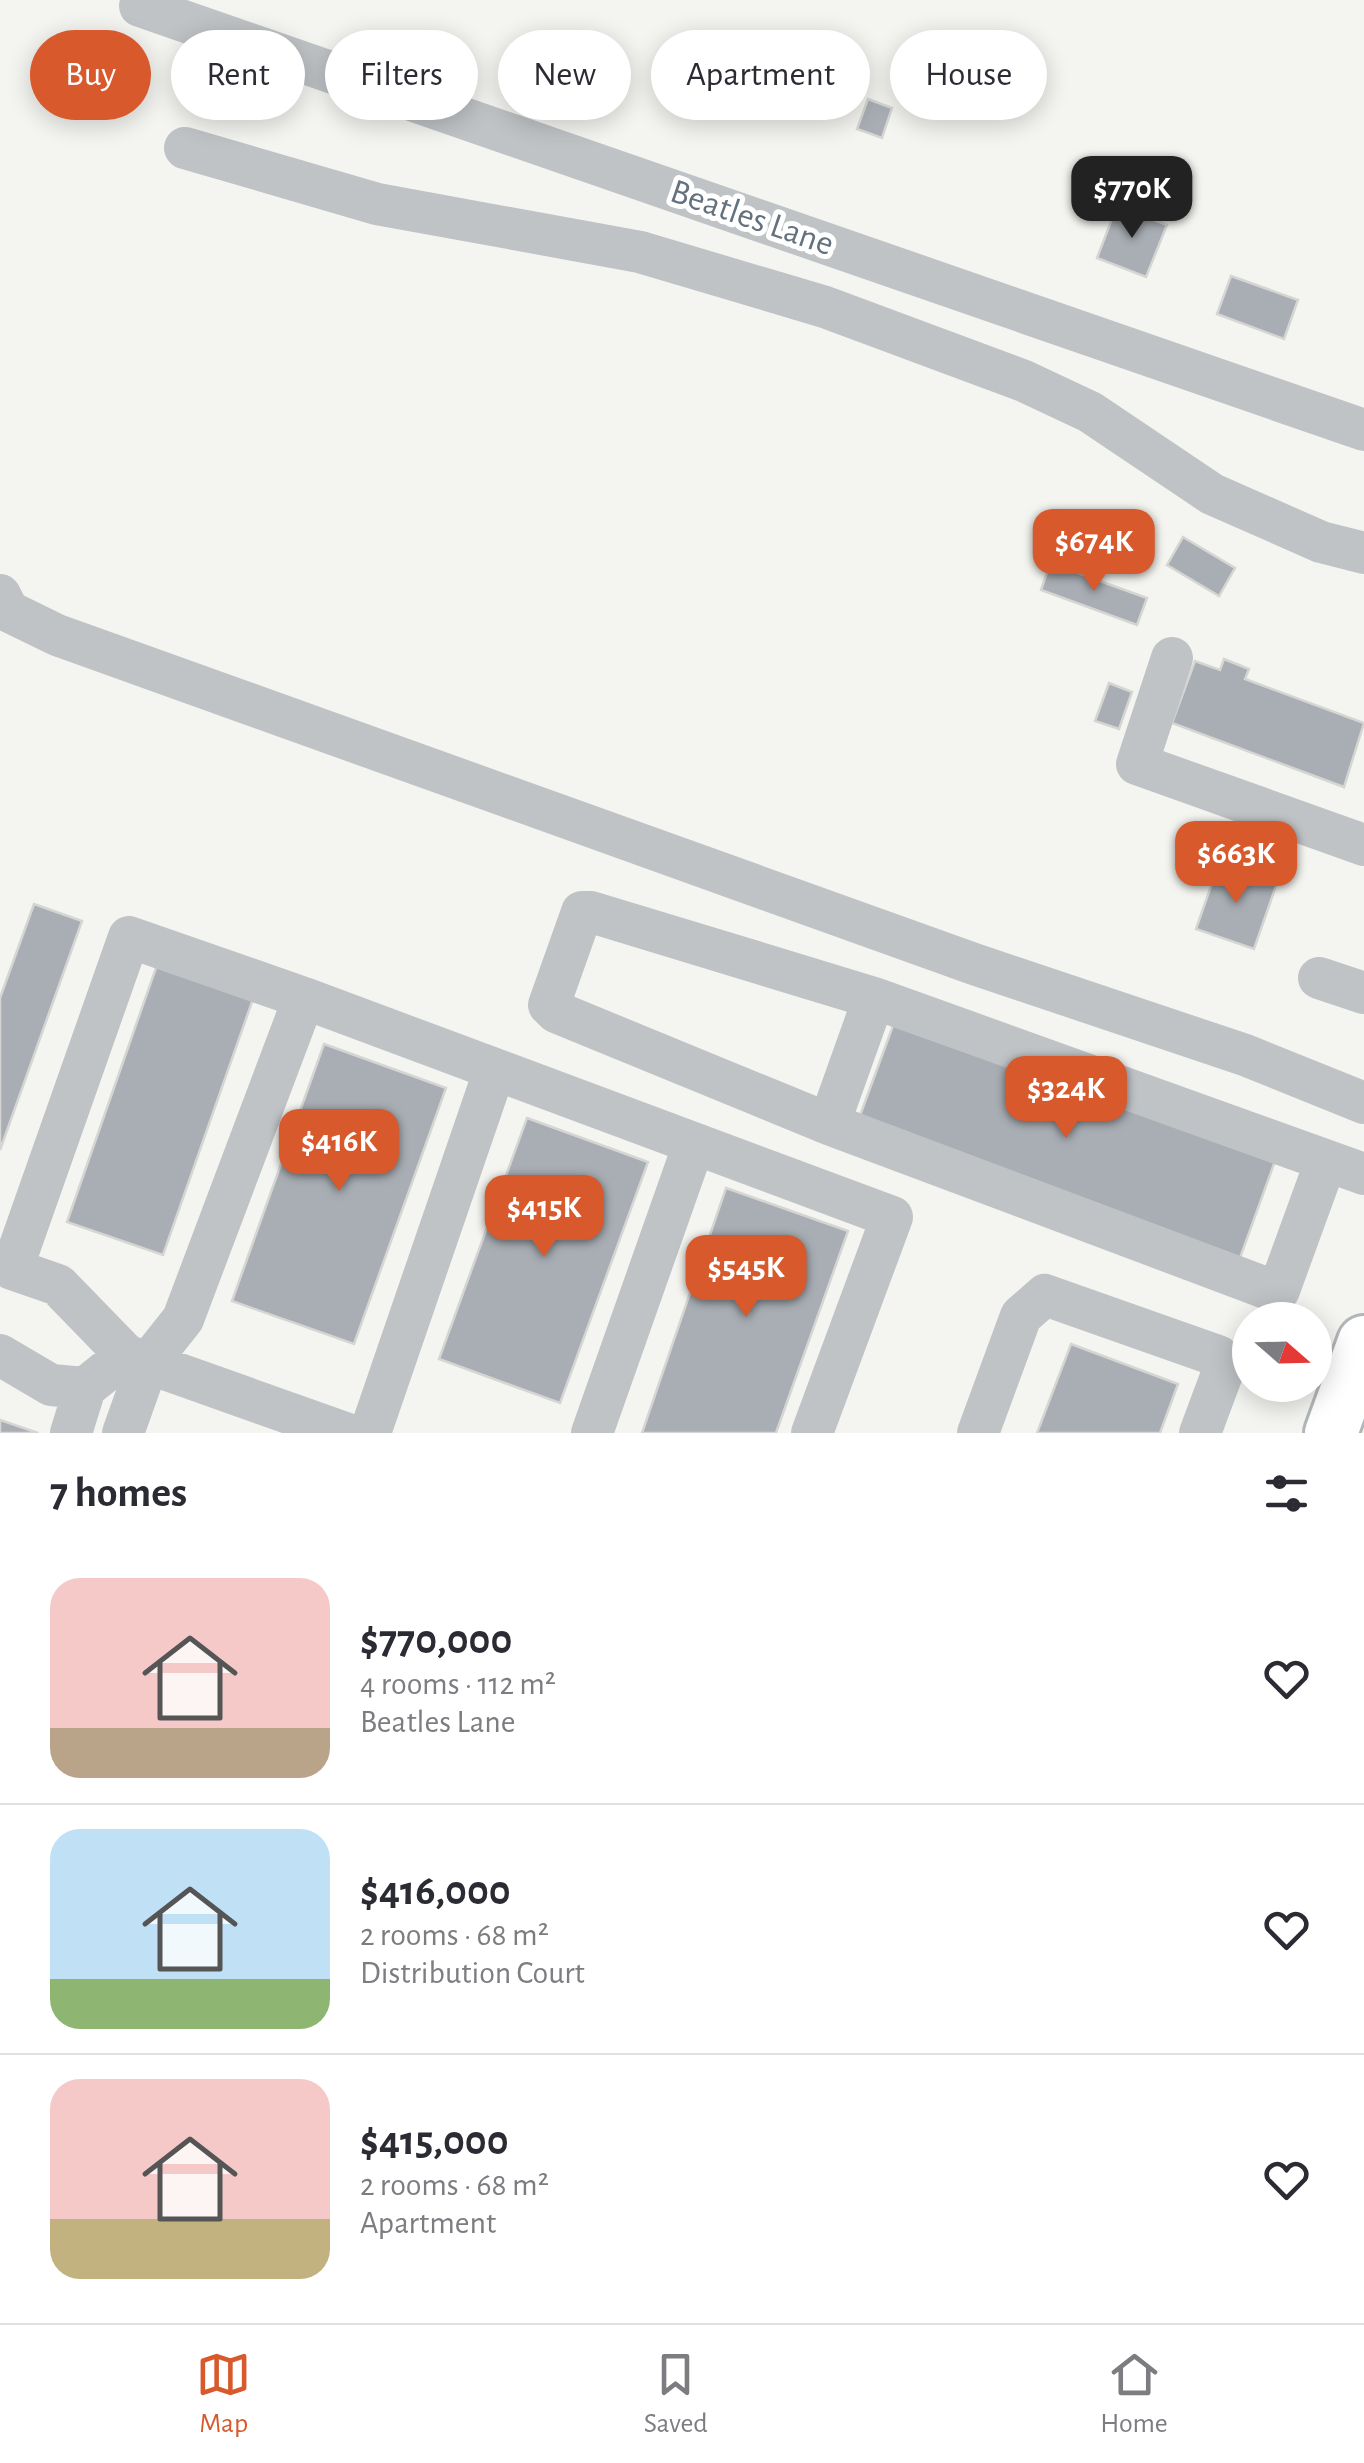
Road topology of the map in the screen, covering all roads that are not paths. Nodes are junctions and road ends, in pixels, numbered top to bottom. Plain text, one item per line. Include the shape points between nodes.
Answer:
1 (140, 6) dead end
2 (185, 148) dead end
3 (1364, 430) edge
4 (1364, 553) edge
5 (0, 595) edge
6 (1172, 658) dead end
7 (1364, 845) edge
8 (1319, 978) dead end
9 (1364, 992) edge
10 (304, 998) junction
11 (874, 998) junction
12 (495, 1070) junction
13 (1364, 1103) edge
14 (829, 1124) junction
15 (694, 1144) junction
16 (1345, 1168) edge
17 (1364, 1342) edge
18 (0, 1355) edge
19 (137, 1359) junction
20 (86, 1388) junction
21 (70, 1433) edge
22 (123, 1433) edge
23 (345, 1433) edge
24 (370, 1433) edge
25 (592, 1433) edge
26 (812, 1433) edge
27 (978, 1433) edge
28 (1200, 1433) edge
29 (1332, 1433) edge

1 - 3 street, Beatles Lane
2 - 4 street via 378,204 640,252 825,307 1057,396 1212,494 1321,542
5 - 13 street via 8,611 57,635 956,958 1246,1055
6 - 7 street via 1137,764
8 - 9 street
10 - 12 street
10 - 19 street via 183,1319
10 - 19 street via 129,937 12,1269 58,1285
11 - 14 street
11 - 14 street via 582,912 549,1005 556,1012
11 - 16 street
12 - 15 street
12 - 24 street
14 - 16 street via 1274,1291
15 - 25 street
15 - 26 street via 892,1218
17 - 29 main road
18 - 20 street via 52,1386
19 - 20 street
19 - 22 street
19 - 23 street
20 - 21 street
27 - 28 street via 1020,1316 1045,1295 1218,1356 1222,1374

